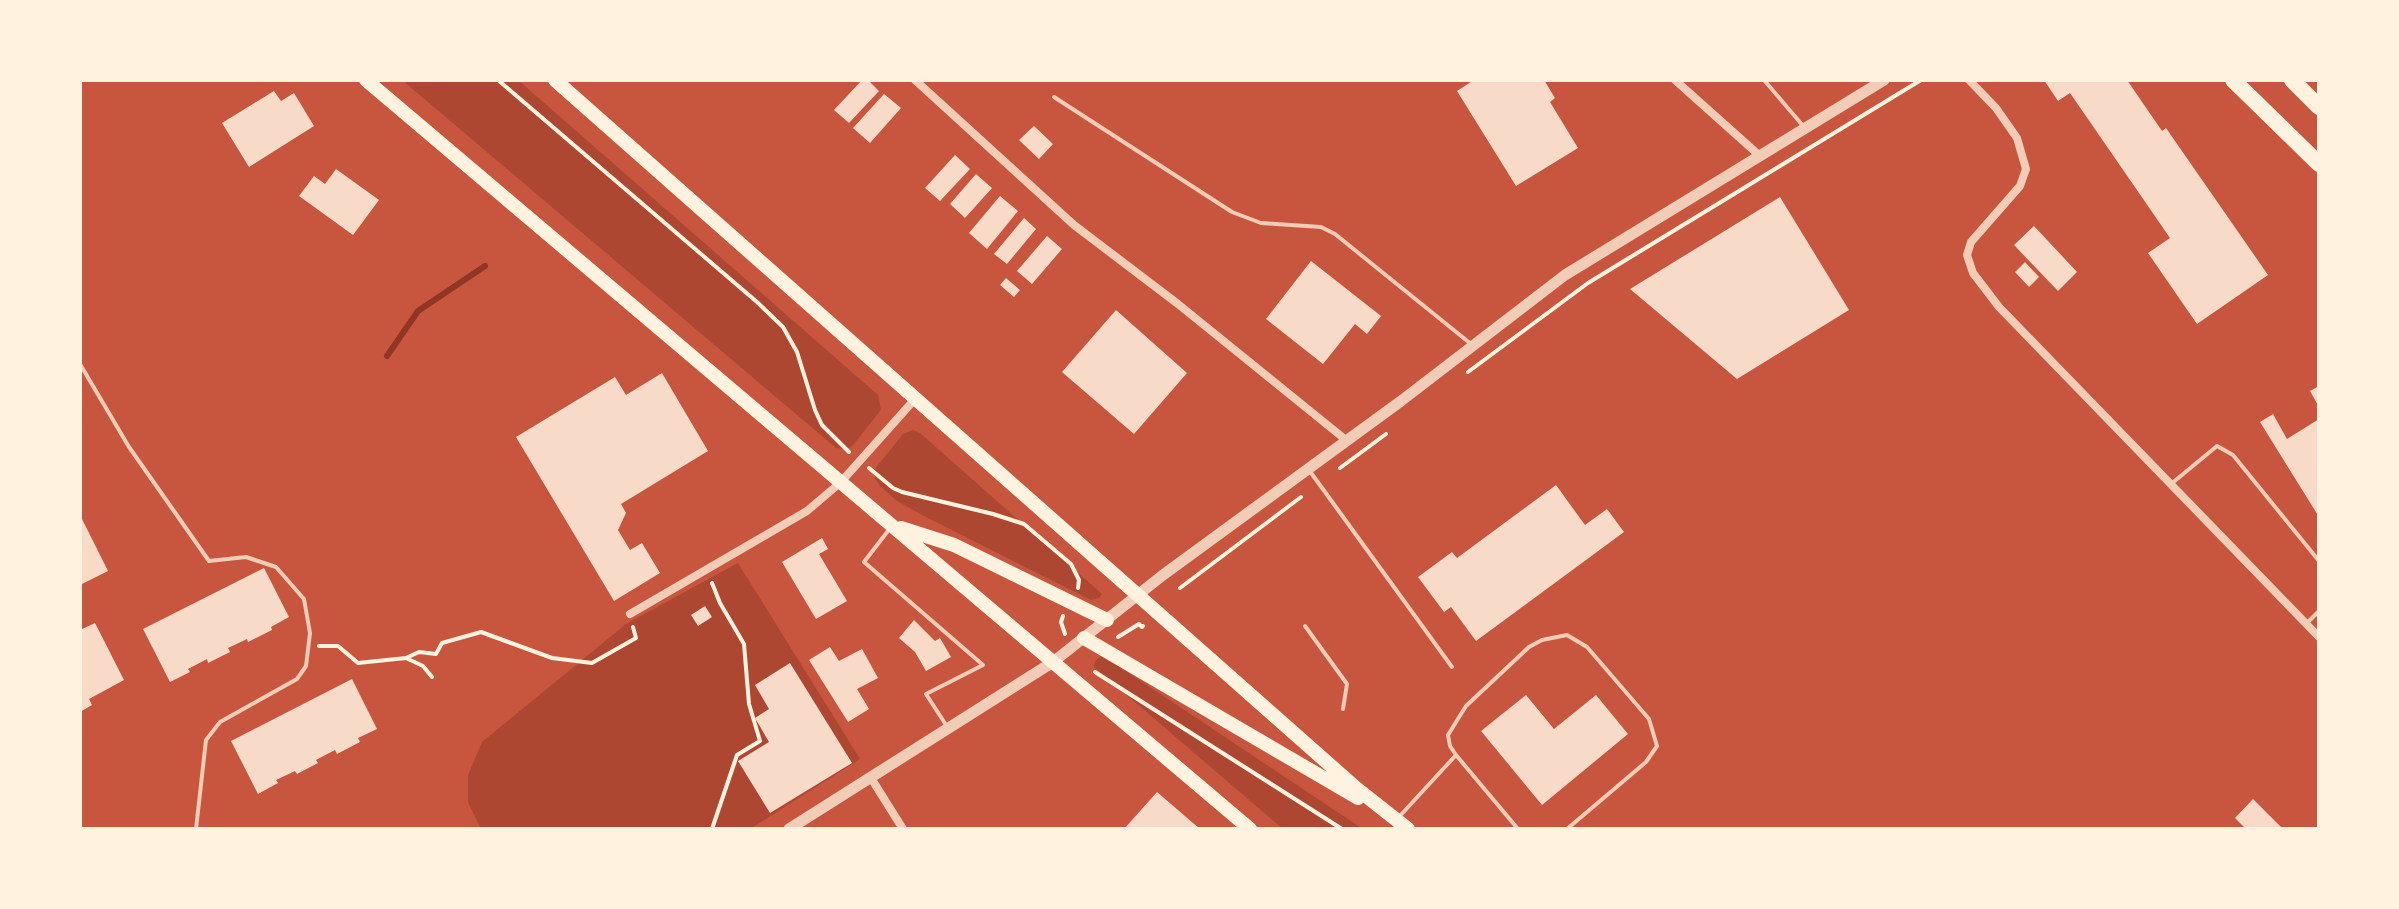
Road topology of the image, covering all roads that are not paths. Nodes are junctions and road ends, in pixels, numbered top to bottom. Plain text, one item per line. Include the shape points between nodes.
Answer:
1 (366, 80) edge
2 (555, 80) edge
3 (915, 80) edge
4 (1675, 80) edge
5 (1765, 80) edge
6 (1884, 80) edge
7 (1969, 80) edge
8 (2233, 80) edge
9 (2292, 80) edge
10 (1054, 97) dead end
11 (2319, 107) edge
12 (1805, 128) junction
13 (1760, 156) junction
14 (2319, 164) edge
15 (1473, 345) junction
16 (80, 364) edge
17 (915, 399) junction
18 (1346, 440) junction
19 (1307, 468) junction
20 (841, 482) junction
21 (2171, 484) junction
22 (893, 525) junction
23 (2319, 561) edge
24 (1139, 595) junction
25 (2319, 611) edge
26 (630, 614) road end
27 (1107, 620) junction
28 (2306, 624) junction
29 (1305, 626) dead end
30 (2319, 637) edge
31 (1084, 638) junction
32 (1053, 662) junction
33 (1452, 667) dead end
34 (1343, 709) dead end
35 (949, 729) junction
36 (1456, 755) junction
37 (871, 778) junction
38 (1402, 824) edge
39 (196, 829) edge
40 (789, 829) edge
41 (903, 829) edge
42 (1250, 829) edge
43 (1518, 829) edge
44 (1567, 829) edge

1 - 20 main road
2 - 17 main road
3 - 18 street via 1074,225
4 - 13 street
5 - 12 lane
6 - 12 street
7 - 21 street via 2017,138 2026,169 2020,186 1971,242 1967,255 1973,273 1999,307
8 - 14 highway
9 - 11 highway
10 - 15 lane via 1232,212 1261,223 1321,227 1335,234
12 - 13 street
13 - 15 street via 1565,275
15 - 18 street
16 - 39 lane via 129,447 209,561 246,557 276,567 304,599 310,633 306,666 297,679 220,722 206,740
17 - 20 street
17 - 24 main road
18 - 19 street
19 - 24 street
19 - 33 lane
20 - 22 main road
20 - 26 street via 807,511
21 - 23 lane via 2217,446 2233,455
21 - 28 street
22 - 27 main road via 954,545
22 - 32 main road
22 - 35 lane via 864,562 983,665 926,694
24 - 27 street
24 - 38 main road
25 - 28 lane
27 - 31 street
28 - 30 street
29 - 34 lane via 1347,684
31 - 32 street
31 - 38 main road
32 - 35 street
32 - 42 main road
35 - 37 street
36 - 38 lane
36 - 43 lane
36 - 44 lane via 1448,735 1466,706 1529,647 1567,635 1587,647 1649,719 1657,746 1646,762
37 - 40 street
37 - 41 street

